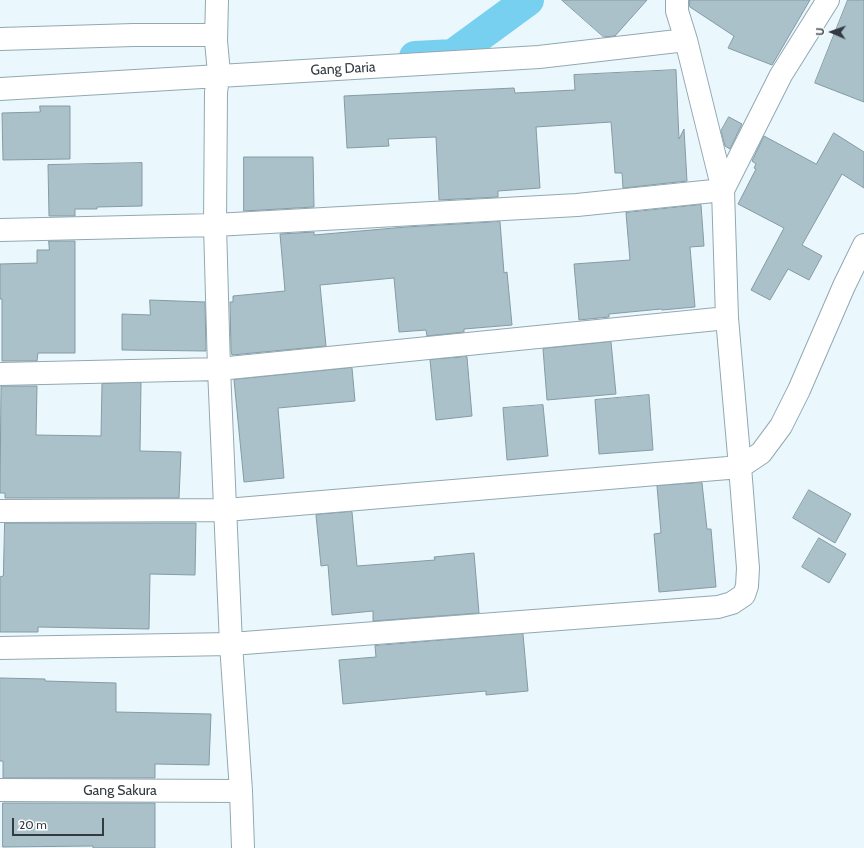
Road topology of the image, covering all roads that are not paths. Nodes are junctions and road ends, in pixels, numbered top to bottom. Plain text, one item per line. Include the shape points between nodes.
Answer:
1 (217, 0) edge
2 (677, 0) edge
3 (828, 0) edge
4 (216, 38) junction
5 (0, 39) edge
6 (686, 40) junction
7 (219, 74) junction
8 (0, 90) edge
9 (723, 190) junction
10 (215, 225) junction
11 (0, 230) edge
12 (864, 245) edge
13 (727, 318) junction
14 (219, 369) junction
15 (0, 374) edge
16 (740, 467) junction
17 (226, 510) junction
18 (0, 511) edge
19 (231, 644) junction
20 (0, 648) edge
21 (0, 790) edge
22 (241, 791) junction
23 (243, 848) edge

1 - 4 street
2 - 6 street via 677,11
3 - 9 street via 781,75
4 - 5 street via 134,35
4 - 7 street
6 - 7 street, Gang Daria via 539,57
6 - 9 street
7 - 8 street, Gang Daria
7 - 10 street via 216,92
9 - 10 street via 577,205
9 - 13 street
10 - 11 street
10 - 14 street
12 - 16 street via 781,426 761,453
13 - 14 street
13 - 16 street
14 - 15 street
14 - 17 street
16 - 17 street
16 - 19 street via 748,568 747,586 744,595 732,603
17 - 18 street
17 - 19 street
19 - 20 street
19 - 22 street
21 - 22 street, Gang Sakura
22 - 23 street

